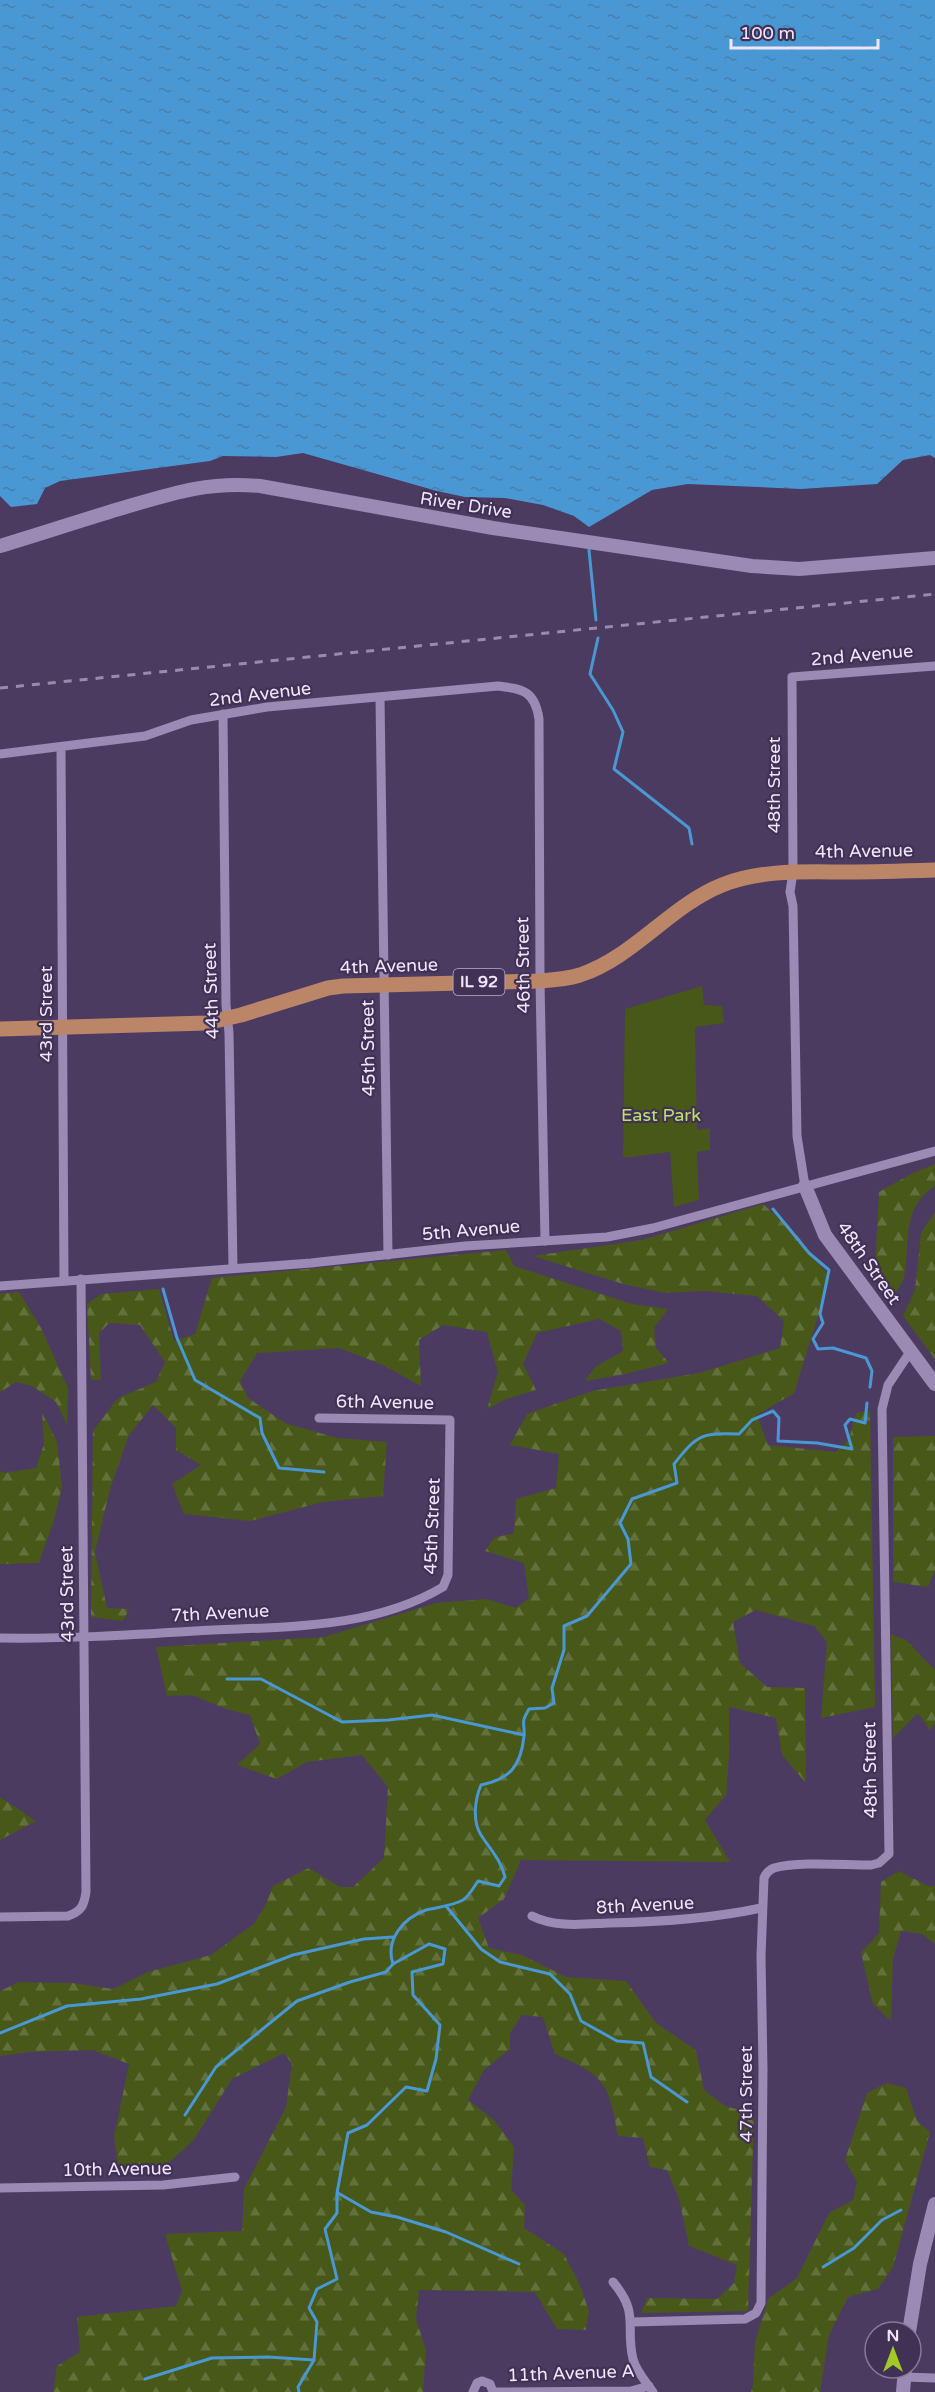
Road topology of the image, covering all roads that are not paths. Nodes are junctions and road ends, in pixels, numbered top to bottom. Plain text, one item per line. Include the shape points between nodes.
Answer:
1 (0, 546) edge
2 (935, 558) edge
3 (935, 666) edge
4 (792, 677) joint
5 (527, 693) joint
6 (380, 698) junction
7 (223, 714) junction
8 (61, 747) junction
9 (0, 754) edge
10 (935, 870) edge
11 (793, 872) junction
12 (540, 981) junction
13 (384, 984) junction
14 (228, 1018) junction
15 (62, 1028) junction
16 (0, 1029) edge
17 (935, 1151) edge
18 (805, 1186) junction
19 (545, 1241) junction
20 (388, 1255) junction
21 (232, 1268) junction
22 (81, 1279) junction
23 (64, 1281) junction
24 (0, 1286) edge
25 (910, 1352) junction
26 (935, 1384) edge
27 (320, 1418) dead end
28 (450, 1420) joint
29 (436, 1591) joint
30 (84, 1637) junction
31 (0, 1638) edge
32 (766, 1873) joint
33 (761, 1908) junction
34 (532, 1916) dead end
35 (0, 1917) edge
36 (235, 2177) dead end
37 (0, 2188) edge
38 (935, 2204) edge
39 (613, 2282) dead end
40 (911, 2320) edge
41 (632, 2322) junction
42 (651, 2389) edge
43 (473, 2392) edge
44 (493, 2392) edge

1 - 2 street, River Drive via 181,490 240,484 493,528 752,566 799,569
3 - 4 street, 2nd Avenue
4 - 11 street, 48th Street
5 - 6 street, 2nd Avenue via 498,686
5 - 12 street, 46th Street via 537,705 539,719
6 - 7 street, 2nd Avenue
6 - 13 street, 45th Street
7 - 8 street, 2nd Avenue via 145,736
7 - 14 street, 44th Street
8 - 9 street, 2nd Avenue
8 - 15 street, 43rd Street
10 - 11 main road, 4th Avenue / IL 92
11 - 12 main road, 4th Avenue / IL 92 via 749,877 723,885 693,900 608,962 580,975
11 - 18 street, 48th Street via 790,892 797,1136
12 - 13 main road, 4th Avenue / IL 92
12 - 19 street, 46th Street
13 - 14 main road, 4th Avenue / IL 92 via 328,988
13 - 20 street, 45th Street
14 - 15 main road, 4th Avenue / IL 92 via 206,1023
14 - 21 street, 44th Street
15 - 16 main road, 4th Avenue / IL 92
15 - 23 street, 43rd Street
17 - 18 street, 5th Avenue
18 - 19 street, 5th Avenue via 630,1233
18 - 25 street, 48th Street via 825,1235
19 - 20 street, 5th Avenue
20 - 21 street, 5th Avenue
21 - 22 street, 5th Avenue
22 - 23 street, 5th Avenue
22 - 30 street, 43rd Street
23 - 24 street, 5th Avenue
25 - 26 street
25 - 32 street, 48th Street via 888,1385 882,1409 889,1846 886,1858 871,1865 806,1865 775,1868
27 - 28 street, 6th Avenue
28 - 29 street, 45th Street via 448,1575 447,1582
29 - 30 street, 7th Avenue via 352,1620
30 - 31 street, 7th Avenue
30 - 35 street, 43rd Street via 86,1892 82,1908 68,1916
32 - 33 street, 47th Street
33 - 34 street, 8th Avenue via 673,1922 553,1924
33 - 41 street, 47th Street via 761,2303 756,2313 738,2319
36 - 37 street, 10th Avenue via 163,2185
38 - 40 street
39 - 41 street via 628,2306
41 - 42 street via 633,2357
42 - 44 street, 11th Avenue A
43 - 44 street, 11th Avenue A via 477,2383 483,2381 490,2384

